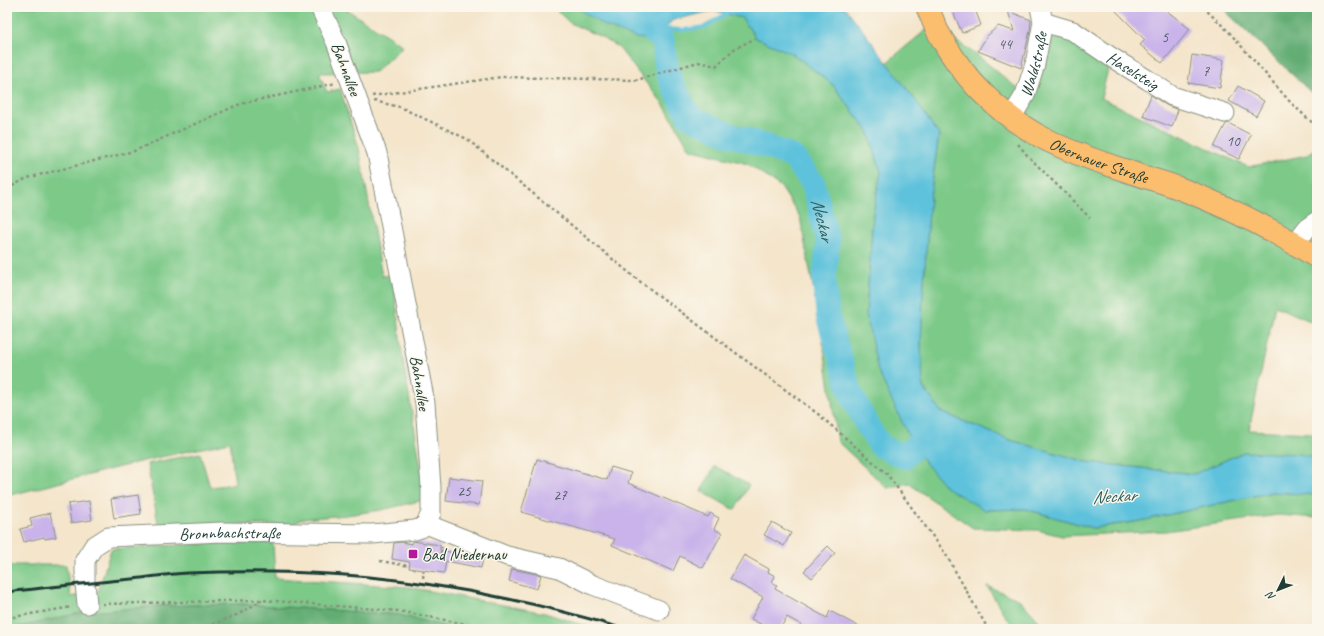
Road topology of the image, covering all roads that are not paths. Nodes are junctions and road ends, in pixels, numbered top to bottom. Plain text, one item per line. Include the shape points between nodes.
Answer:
1 (320, 7) edge
2 (927, 7) edge
3 (1042, 14) edge
4 (1224, 113) dead end
5 (1011, 118) junction
6 (1317, 221) edge
7 (1295, 244) junction
8 (1317, 257) edge
9 (426, 524) junction
10 (86, 604) road end
11 (659, 610) dead end

1 - 9 street, Bahnallee via 358,98 377,153 425,403 431,488 431,513
2 - 5 main road, Obernauer Straße via 937,32 958,64 984,95
3 - 4 street, Haselsteig via 1073,31 1172,96
3 - 5 street, Waldstraße via 1036,64
5 - 7 main road, Obernauer Straße via 1043,138 1126,171 1177,187 1226,208
6 - 7 street via 1307,228
7 - 8 main road, Obernauer Straße
9 - 10 street, Bronnbachstraße via 415,530 372,534 222,532 108,537 94,546 85,560
9 - 11 street via 507,556 559,568 605,590

